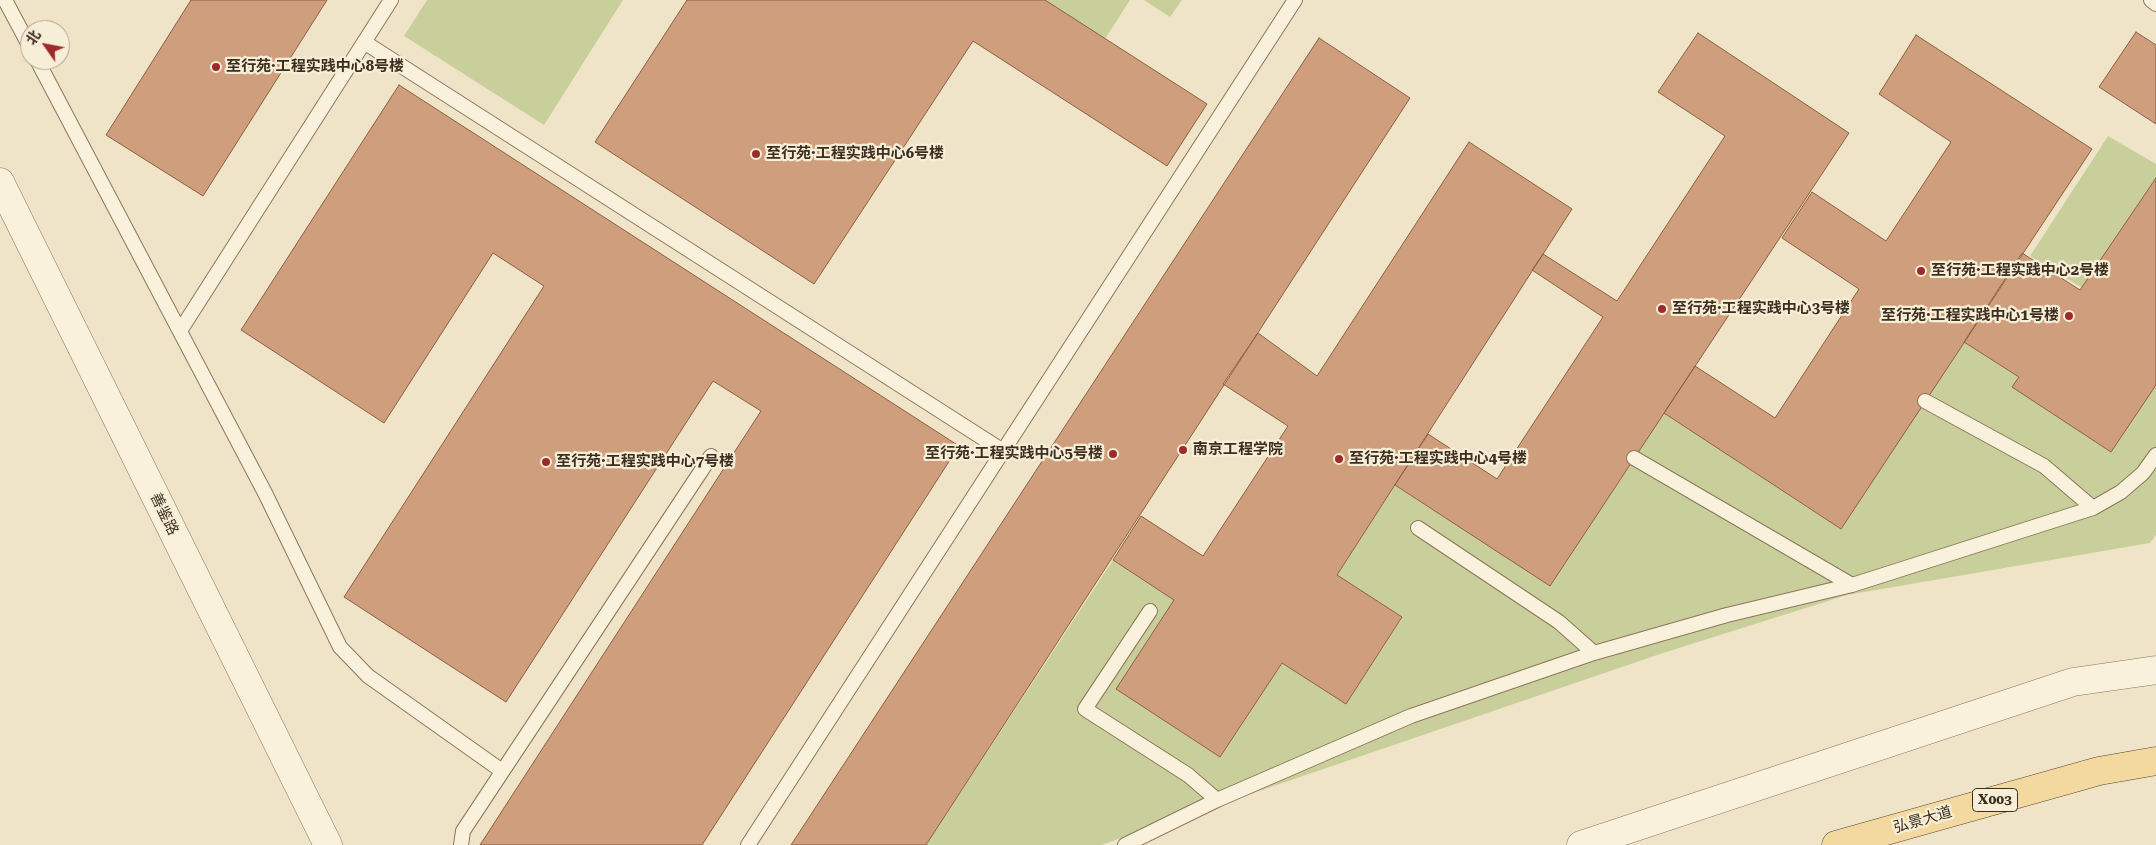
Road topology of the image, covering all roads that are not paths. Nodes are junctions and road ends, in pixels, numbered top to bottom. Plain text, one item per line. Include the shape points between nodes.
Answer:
1 (5, 0) edge
2 (391, 0) edge
3 (1294, 0) edge
4 (2151, 0) edge
5 (2156, 4) edge
6 (20, 28) edge
7 (364, 42) junction
8 (42, 70) edge
9 (0, 182) edge
10 (180, 331) junction
11 (1925, 401) dead end
12 (1003, 451) junction
13 (2156, 455) edge
14 (711, 456) dead end
15 (1634, 458) dead end
16 (2093, 508) junction
17 (1418, 528) dead end
18 (1852, 585) junction
19 (1150, 611) dead end
20 (1594, 653) junction
21 (2156, 670) edge
22 (2156, 761) edge
23 (502, 772) junction
24 (1216, 800) junction
25 (328, 845) edge
26 (461, 845) edge
27 (748, 845) edge
28 (1125, 845) edge
29 (1581, 845) edge
30 (1836, 845) edge

1 - 6 lane
2 - 7 lane
3 - 12 lane
4 - 5 lane
7 - 10 lane
7 - 12 lane
8 - 10 lane
9 - 25 street, 善鉴路
10 - 23 lane via 265,493 340,647 368,676
11 - 16 lane via 2044,466
12 - 27 lane
13 - 16 lane via 2143,473 2121,492
14 - 23 lane
15 - 18 lane
16 - 18 lane
17 - 20 lane via 1559,622
18 - 20 lane via 1727,615
19 - 24 lane via 1085,709 1188,775
20 - 24 lane via 1411,716
21 - 29 street via 2073,682
22 - 30 main road, 弘景大道 / X003 via 2099,771
23 - 26 lane via 463,831
24 - 28 lane

